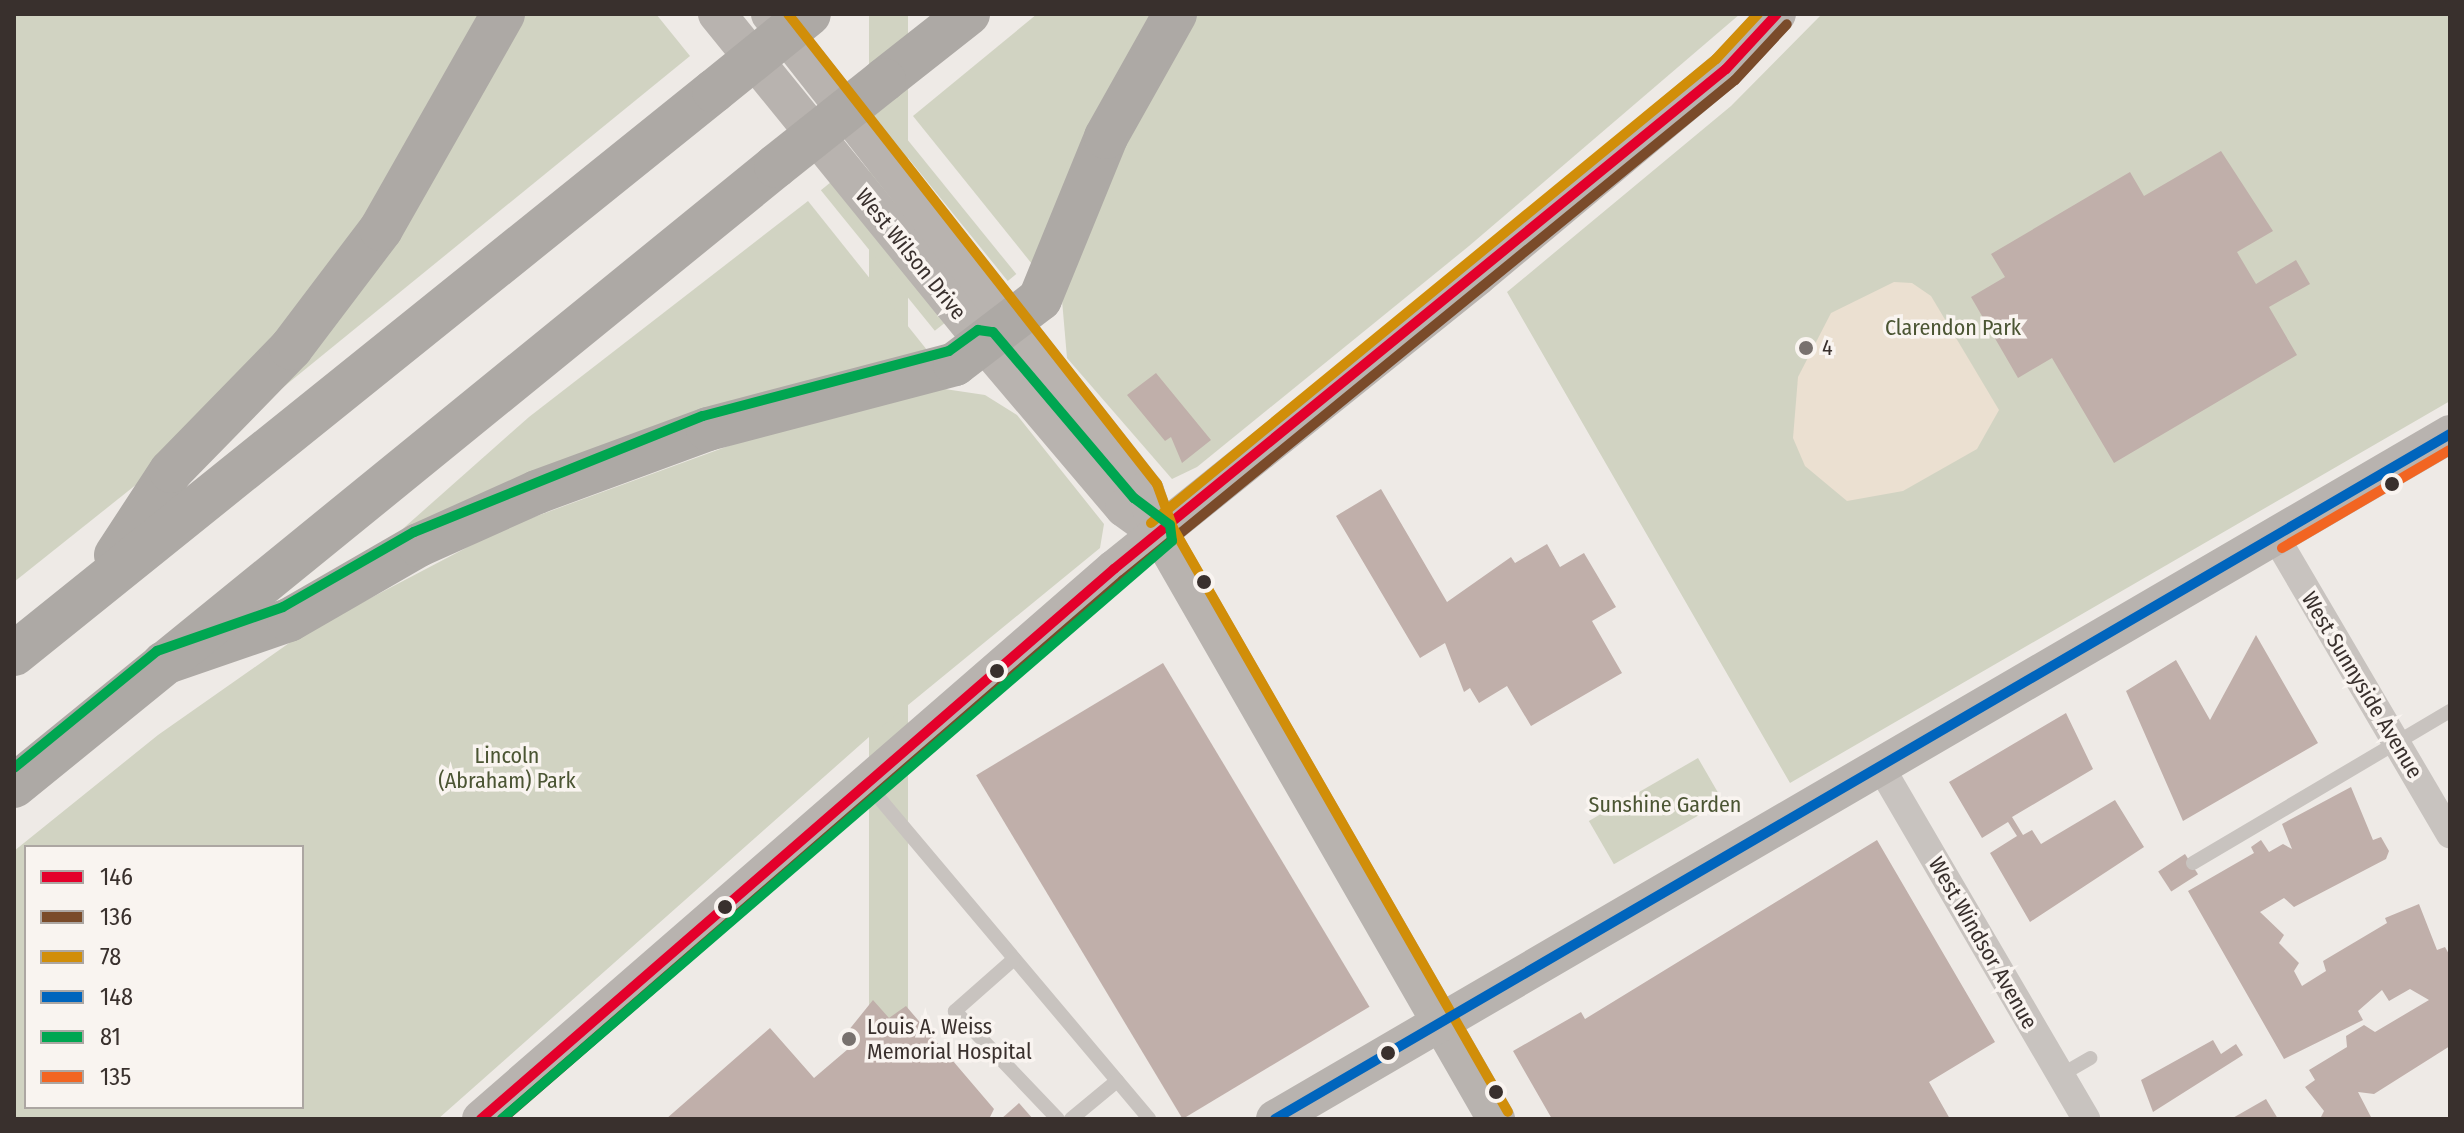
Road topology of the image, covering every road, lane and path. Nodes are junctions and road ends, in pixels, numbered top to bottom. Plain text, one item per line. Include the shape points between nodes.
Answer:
1 (503, 14) edge
2 (717, 14) edge
3 (770, 14) edge
4 (809, 14) edge
5 (968, 14) edge
6 (1175, 14) edge
7 (1777, 14) edge
8 (1000, 331) junction
9 (2450, 434) edge
10 (1160, 534) junction
11 (2275, 536) junction
12 (94, 589) junction
13 (14, 654) edge
14 (164, 663) junction
15 (2450, 711) edge
16 (2396, 742) junction
17 (1880, 766) junction
18 (867, 783) junction
19 (14, 786) edge
20 (2450, 834) edge
21 (2193, 863) dead end
22 (1014, 959) junction
23 (1440, 1022) junction
24 (2091, 1058) dead end
25 (2061, 1075) junction
26 (1117, 1081) junction
27 (481, 1119) edge
28 (1058, 1119) edge
29 (1071, 1119) edge
30 (1149, 1119) edge
31 (1275, 1119) edge
32 (1496, 1119) edge
33 (2086, 1119) edge

1 - 12 highway via 381,229 291,348 171,471
2 - 8 street, West Wilson Drive
3 - 8 street, West Wilson Drive
4 - 12 highway, bridge
5 - 14 highway, bridge
6 - 8 highway via 1106,137 1040,299
7 - 10 street via 1713,79
8 - 10 street, West Wilson Drive via 1124,508
8 - 14 highway via 955,364 708,429 537,492 419,545 289,620
9 - 11 street
10 - 18 street
10 - 23 street
11 - 16 street, West Sunnyside Avenue
11 - 17 street
12 - 13 highway
14 - 19 highway
15 - 16 lane
16 - 20 street, West Sunnyside Avenue
16 - 21 lane
17 - 23 street
17 - 25 street, West Windsor Avenue
18 - 22 lane
18 - 27 street
22 - 26 lane
22 - 28 lane via 955,1011
23 - 31 street
23 - 32 street
24 - 25 lane
25 - 33 street, West Windsor Avenue
26 - 29 lane
26 - 30 lane

